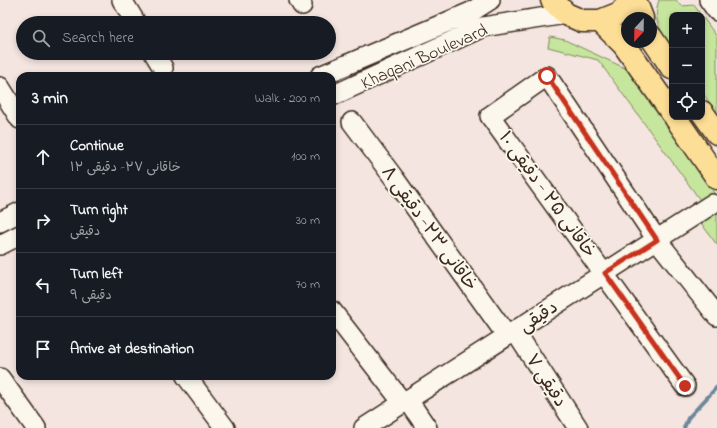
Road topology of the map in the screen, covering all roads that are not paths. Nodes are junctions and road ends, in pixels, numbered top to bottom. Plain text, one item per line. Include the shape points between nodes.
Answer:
1 (122, 0) edge
2 (490, 0) edge
3 (631, 0) edge
4 (635, 0) edge
5 (709, 0) edge
6 (559, 7) edge
7 (717, 11) edge
8 (640, 12) edge
9 (132, 16) edge
10 (600, 21) junction
11 (657, 46) edge
12 (669, 64) edge
13 (329, 72) edge
14 (0, 87) edge
15 (336, 94) edge
16 (669, 109) edge
17 (16, 113) edge
18 (705, 116) edge
19 (676, 120) edge
20 (352, 122) dead end
21 (717, 133) edge
22 (717, 178) edge
23 (712, 204) dead end
24 (16, 214) edge
25 (0, 222) edge
26 (16, 237) edge
27 (657, 240) junction
28 (0, 245) edge
29 (605, 273) junction
30 (336, 316) edge
31 (717, 316) edge
32 (511, 334) junction
33 (0, 378) edge
34 (189, 380) edge
35 (685, 386) dead end
36 (406, 401) junction
37 (36, 428) edge
38 (225, 428) edge
39 (364, 428) edge
40 (426, 428) edge
41 (578, 428) edge

1 - 9 street
2 - 13 street, Khaqani Boulevard via 471,12
3 - 10 main road via 620,13
4 - 8 main road
5 - 7 street
6 - 10 main road via 582,21
6 - 15 street, Khaqani Boulevard via 483,27
10 - 16 main road via 624,45
11 - 12 main road
14 - 17 street
18 - 21 main road
19 - 22 main road
20 - 32 street, خاقانی ۲۳- دقیقی ۸
23 - 27 street, دقیقی
24 - 25 street
26 - 28 street
27 - 29 street, دقیقی
27 - 29 street, خاقانی ۲۵ - دقیقی ۱۰ via 547,76 490,116
27 - 31 street
29 - 32 street, دقیقی
29 - 35 street, خاقانی ۲۵ - دقیقی ۱۰
30 - 36 street
32 - 36 street, دقیقی
32 - 41 street, دقیقی ۷
33 - 37 street
34 - 38 street
36 - 39 street, دقیقی
36 - 40 street

